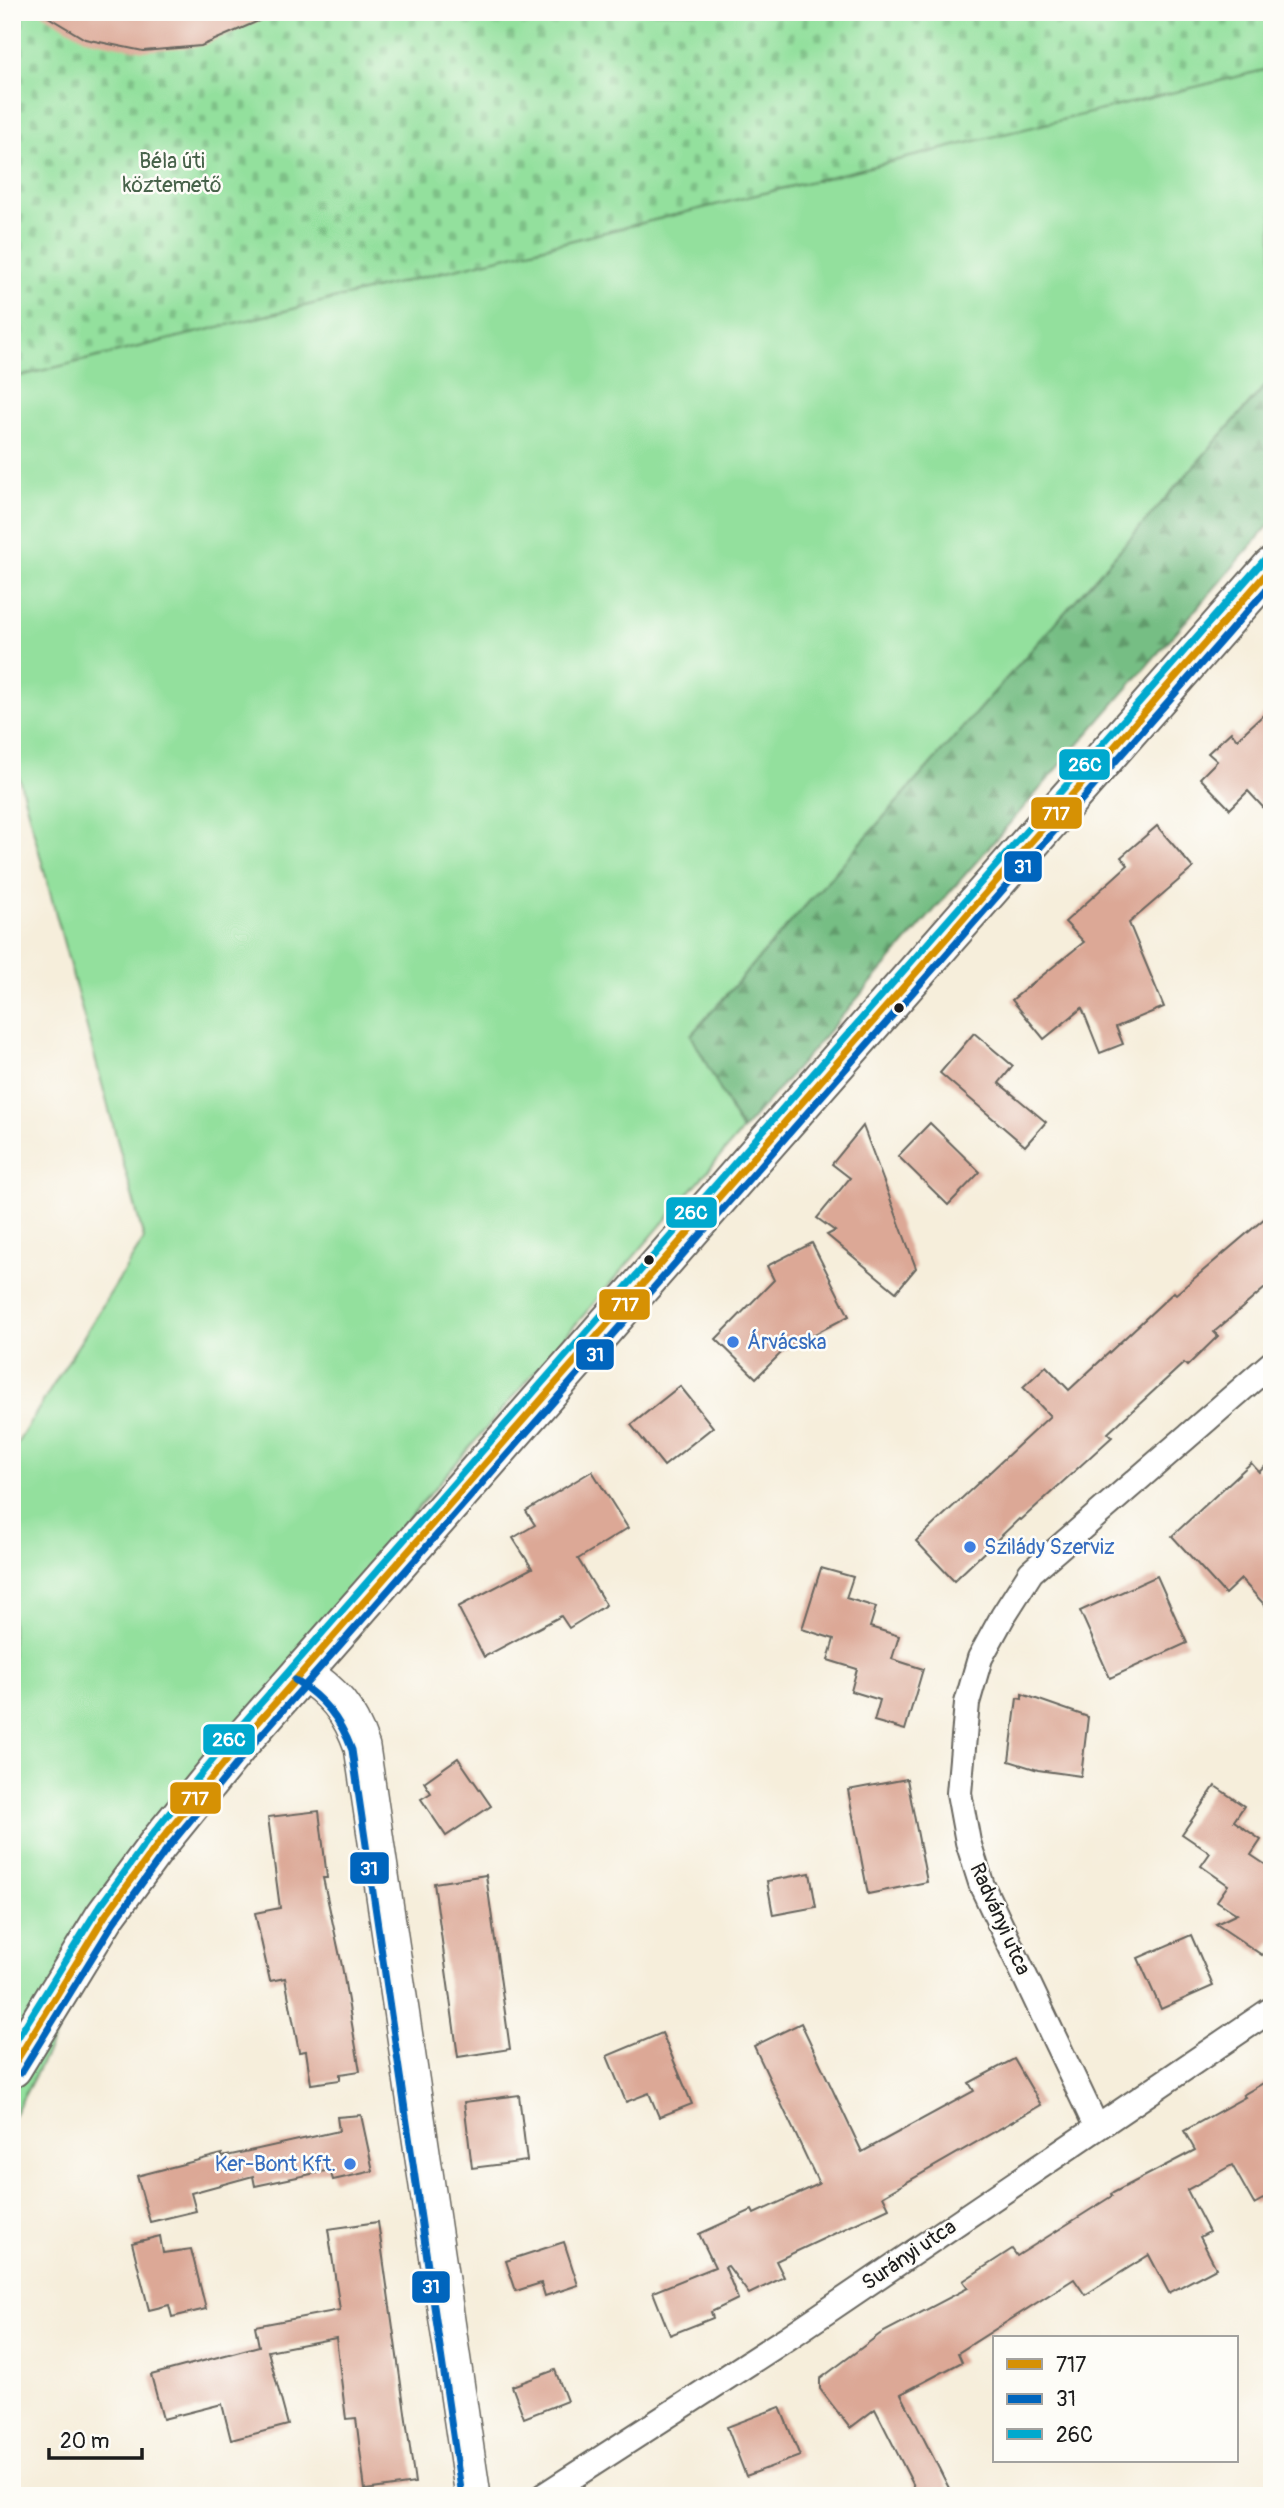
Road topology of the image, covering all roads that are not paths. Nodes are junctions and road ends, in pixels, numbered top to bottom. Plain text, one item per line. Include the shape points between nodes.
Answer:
1 (1272, 567) edge
2 (1272, 1363) edge
3 (301, 1671) junction
4 (1272, 2009) edge
5 (12, 2068) edge
6 (1096, 2126) junction
7 (473, 2496) edge
8 (542, 2496) edge

1 - 3 main road
2 - 6 street, Radványi utca via 1031,1572 980,1658 967,1703 959,1793 968,1842 982,1886
3 - 5 main road via 166,1834 105,1916
3 - 7 street via 340,1703 362,1747
4 - 6 street, Surányi utca
6 - 8 street, Surányi utca via 789,2337

